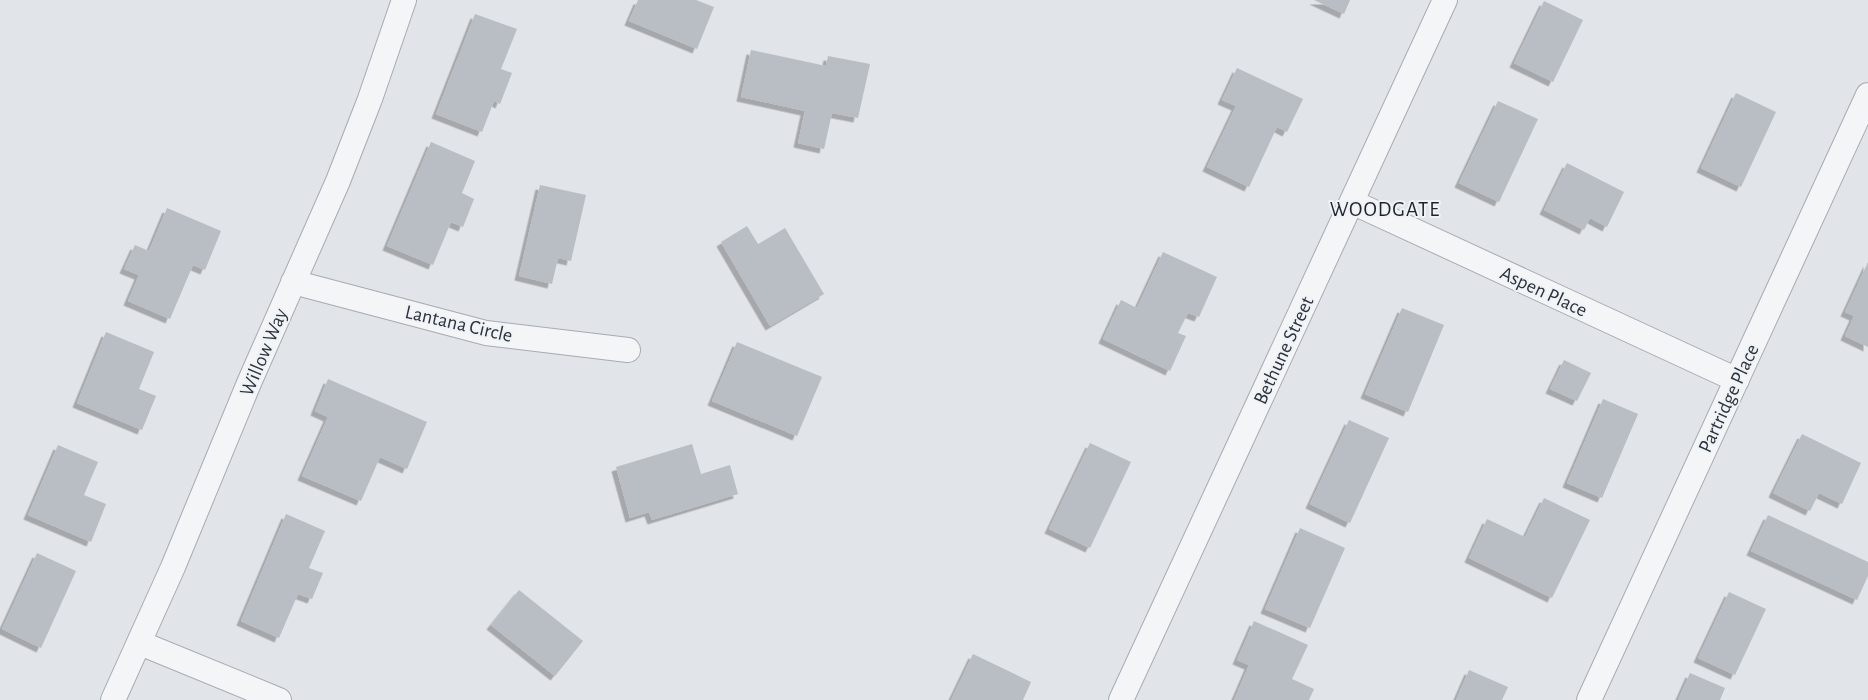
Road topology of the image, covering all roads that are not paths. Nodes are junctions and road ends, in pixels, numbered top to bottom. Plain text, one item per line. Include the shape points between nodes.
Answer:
1 (404, 0) edge
2 (1445, 0) edge
3 (1868, 95) edge
4 (1352, 202) junction
5 (293, 282) junction
6 (628, 350) dead end
7 (1736, 380) junction
8 (140, 642) junction
9 (113, 700) edge
10 (279, 700) edge
11 (1121, 700) edge
12 (1589, 700) edge

1 - 5 street, Willow Way via 360,126
2 - 4 street, Bethune Street
3 - 7 street, Partridge Place
4 - 7 street, Aspen Place
4 - 11 street, Bethune Street
5 - 6 street, Lantana Circle via 486,333
5 - 8 street, Willow Way
7 - 12 street, Partridge Place
8 - 9 street, Willow Way
8 - 10 street

